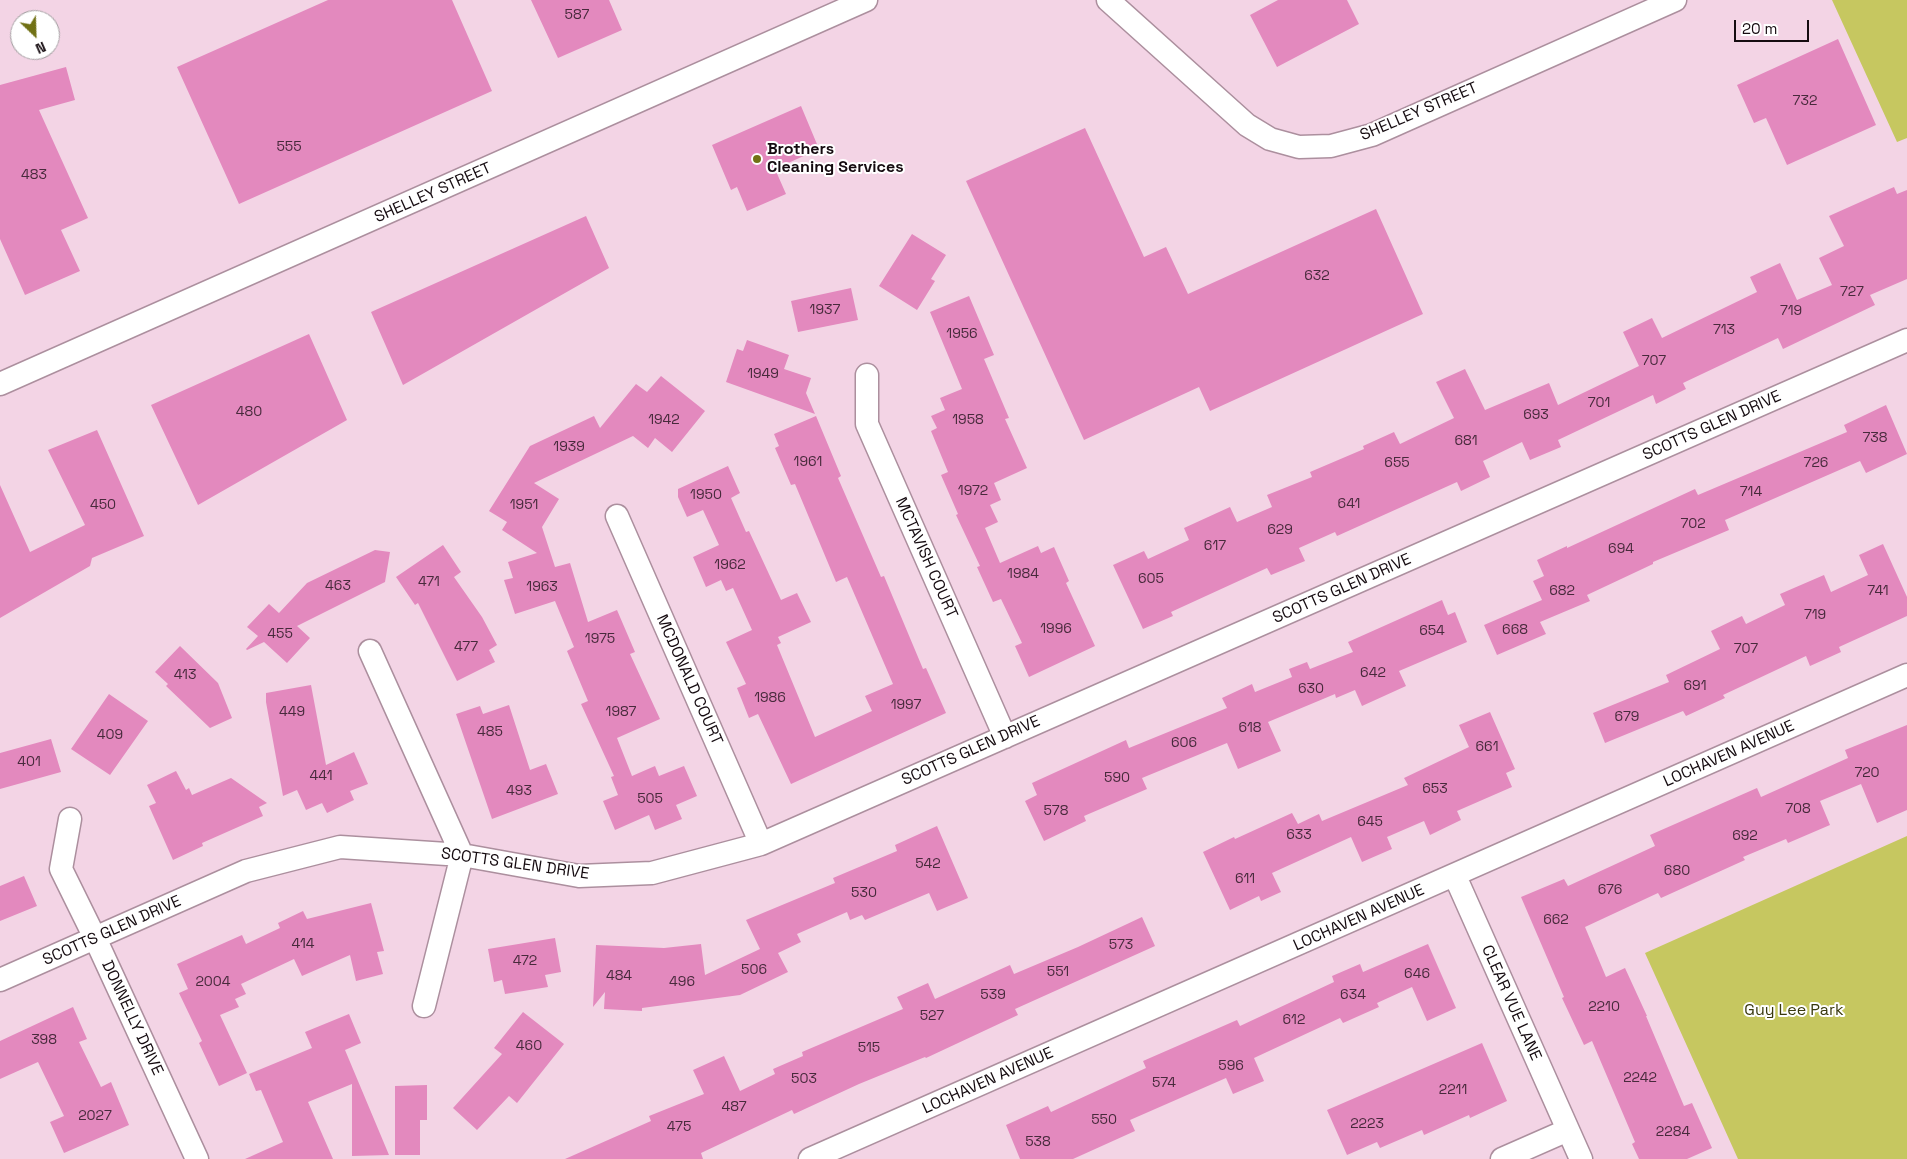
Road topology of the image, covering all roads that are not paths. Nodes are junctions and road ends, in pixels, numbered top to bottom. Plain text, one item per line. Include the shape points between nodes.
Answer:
1 (866, 0) edge
2 (1108, 0) edge
3 (1675, 0) edge
4 (1907, 340) edge
5 (867, 375) dead end
6 (0, 384) edge
7 (617, 516) dead end
8 (370, 651) dead end
9 (1907, 675) edge
10 (1005, 736) junction
11 (70, 819) dead end
12 (761, 844) junction
13 (462, 854) junction
14 (1455, 876) junction
15 (95, 938) junction
16 (0, 980) edge
17 (424, 1006) dead end
18 (1568, 1130) junction
19 (197, 1159) edge
20 (810, 1159) edge
21 (1502, 1159) edge
22 (1581, 1159) edge

1 - 6 street, SHELLEY STREET
2 - 3 street, SHELLEY STREET via 1247,125 1270,139 1299,147 1331,146 1372,135
4 - 10 street, SCOTTS GLEN DRIVE
5 - 10 street, MCTAVISH COURT via 867,424
7 - 12 street, MCDONALD COURT
8 - 13 street
9 - 14 street, LOCHAVEN AVENUE
10 - 12 street, SCOTTS GLEN DRIVE
11 - 15 street, DONNELLY DRIVE via 61,869
12 - 13 street, SCOTTS GLEN DRIVE via 652,873 580,876
13 - 15 street, SCOTTS GLEN DRIVE via 340,847 246,871
13 - 17 street
14 - 18 street, CLEAR VUE LANE
14 - 20 street, LOCHAVEN AVENUE
15 - 16 street, SCOTTS GLEN DRIVE
15 - 19 street, DONNELLY DRIVE
18 - 21 street
18 - 22 street, CLEAR VUE LANE

